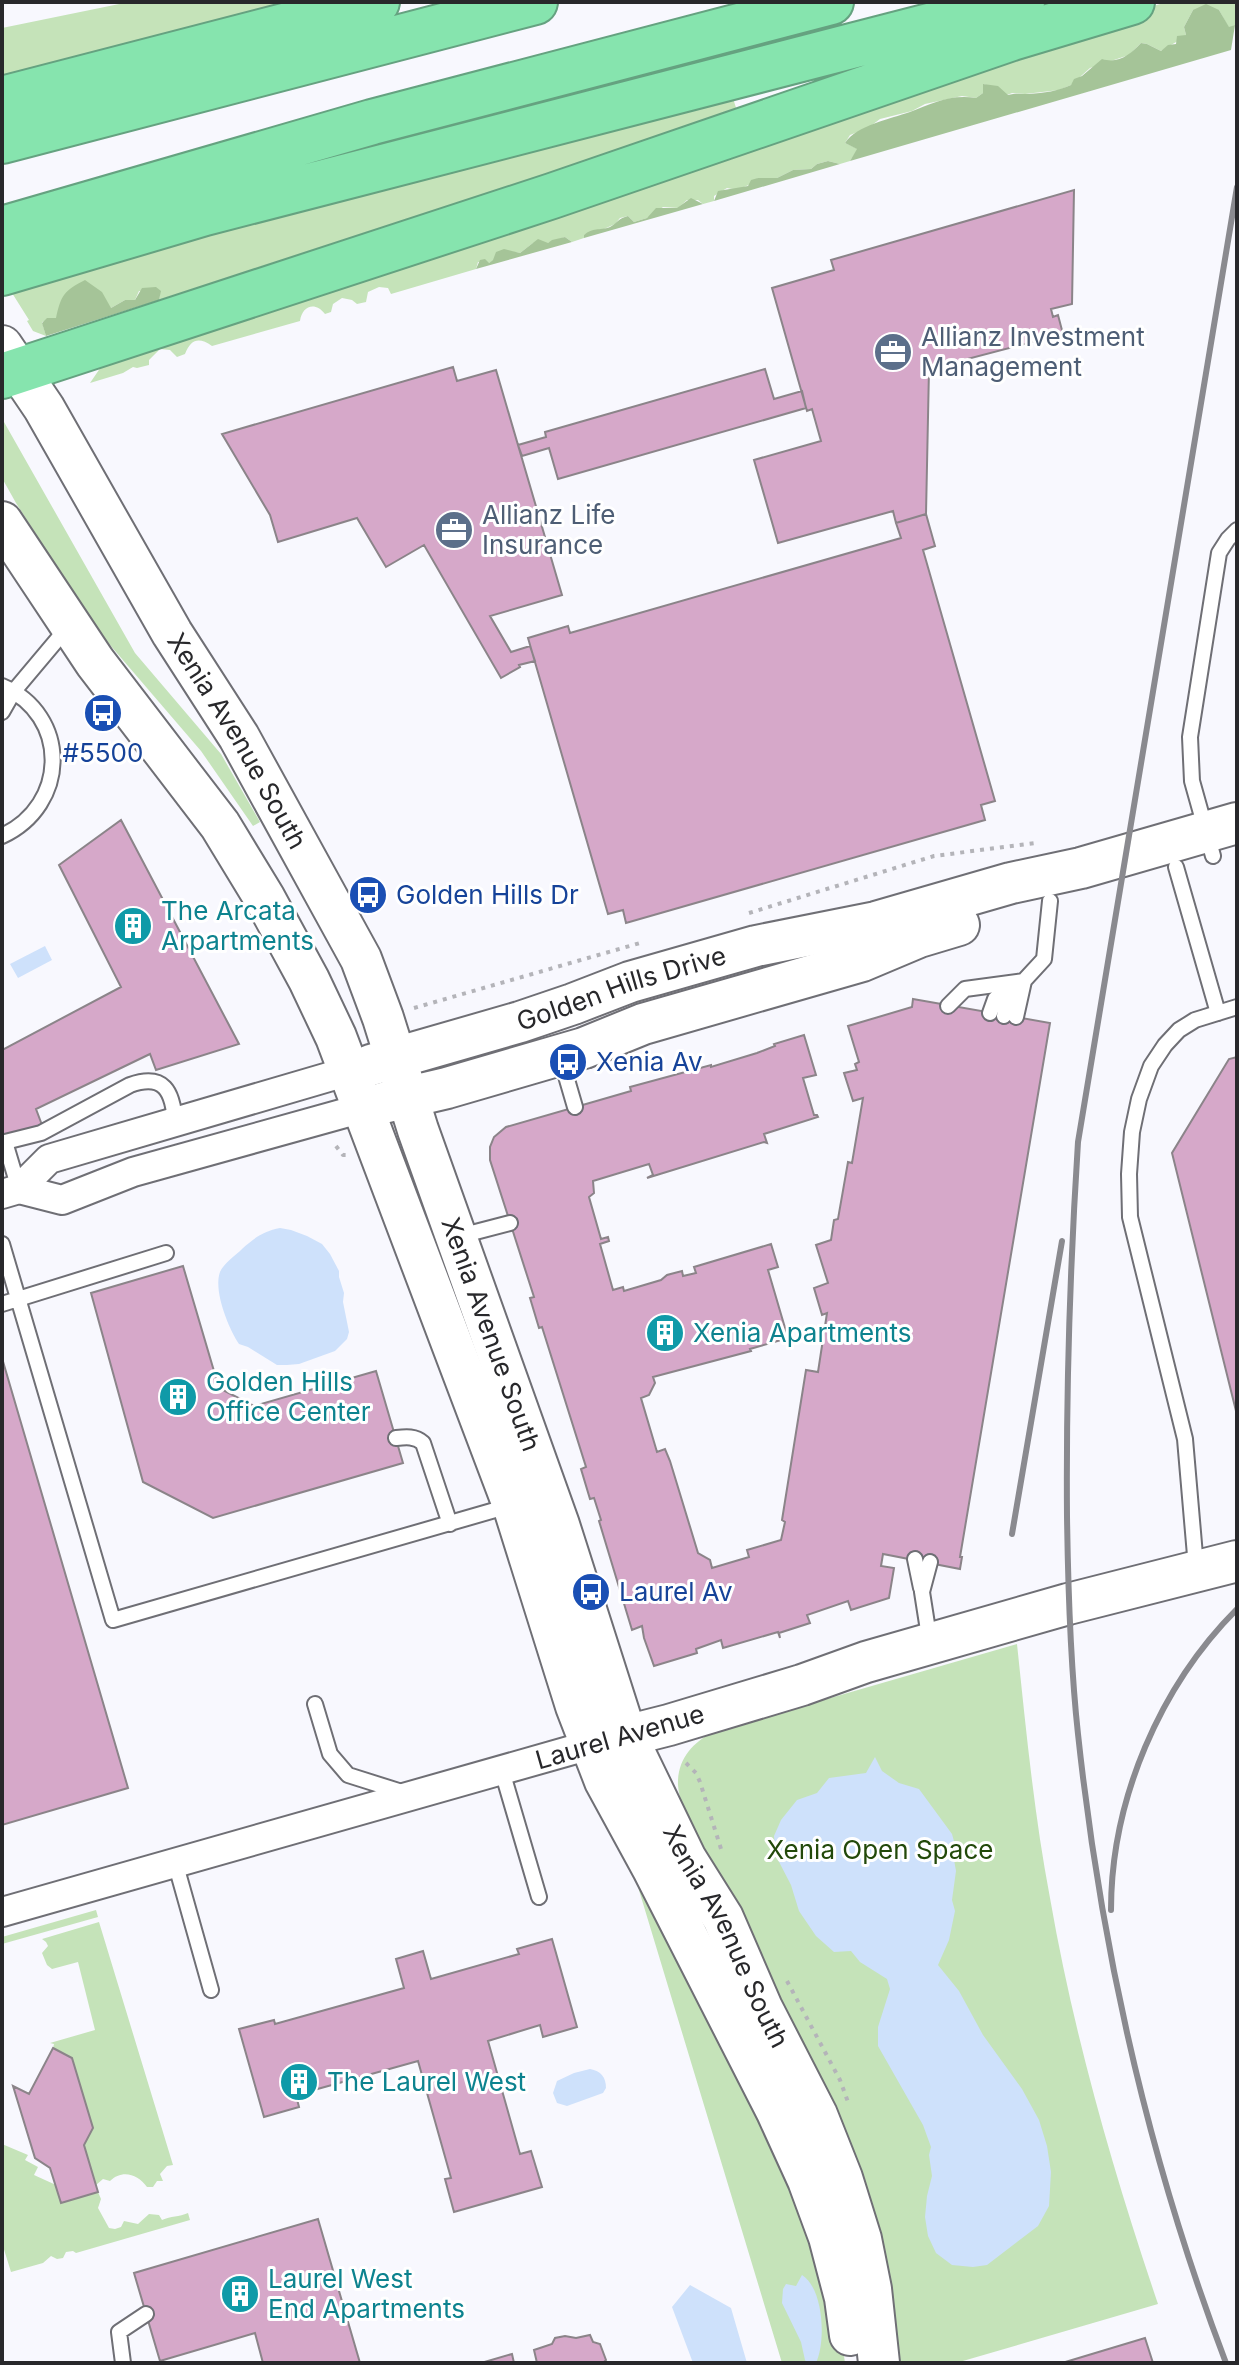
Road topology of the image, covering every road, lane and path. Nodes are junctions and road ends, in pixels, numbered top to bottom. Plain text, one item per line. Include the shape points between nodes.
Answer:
1 (377, 2) edge
2 (535, 2) edge
3 (831, 2) edge
4 (1022, 2) edge
5 (1132, 2) edge
6 (2, 99) edge
7 (372, 122) junction
8 (2, 141) edge
9 (2, 205) edge
10 (2, 229) edge
11 (2, 273) edge
12 (8, 364) edge
13 (2, 522) edge
14 (1237, 530) edge
15 (69, 625) junction
16 (8, 688) edge
17 (2, 712) edge
18 (2, 836) edge
19 (1223, 840) edge
20 (1176, 867) junction
21 (1050, 901) junction
22 (1024, 981) junction
23 (948, 1006) dead end
24 (1237, 1007) edge
25 (1218, 1013) junction
26 (1003, 1015) dead end
27 (560, 1055) junction
28 (395, 1058) junction
29 (349, 1071) junction
30 (408, 1097) junction
31 (575, 1107) dead end
32 (363, 1108) junction
33 (175, 1123) junction
34 (10, 1192) edge
35 (510, 1223) dead end
36 (456, 1237) junction
37 (2, 1244) edge
38 (166, 1253) dead end
39 (18, 1298) junction
40 (2, 1304) edge
41 (396, 1438) dead end
42 (513, 1505) junction
43 (450, 1524) junction
44 (915, 1559) dead end
45 (1237, 1561) edge
46 (930, 1562) dead end
47 (1196, 1570) junction
48 (922, 1592) junction
49 (930, 1643) junction
50 (315, 1704) dead end
51 (608, 1740) junction
52 (502, 1771) junction
53 (413, 1795) junction
54 (175, 1862) junction
55 (539, 1897) dead end
56 (2, 1912) edge
57 (211, 1990) dead end
58 (146, 2314) dead end
59 (123, 2363) edge
60 (853, 2363) edge
61 (879, 2363) edge

1 - 6 highway
2 - 8 highway
3 - 7 highway
4 - 11 highway via 205,213
5 - 12 highway via 552,196
7 - 9 highway
7 - 10 highway
12 - 28 street, Xenia Avenue South via 44,408 172,633 239,737 361,959
13 - 15 street, Xenia Avenue South
14 - 19 lane via 1219,553 1190,737 1192,781
15 - 16 lane
15 - 29 street, Xenia Avenue South via 220,825 309,980
16 - 17 lane
16 - 18 lane via 35,709 47,729 53,770 40,805
19 - 20 street, Golden Hills Drive
19 - 28 street, Golden Hills Drive via 1011,883 876,922 756,946
20 - 21 street, Golden Hills Drive
20 - 25 lane
21 - 22 lane via 1044,959
21 - 27 street, Golden Hills Drive via 919,937 862,961 643,1024
22 - 23 lane via 965,989
22 - 26 lane via 1009,997
24 - 25 lane
25 - 47 lane via 1179,1030 1151,1066 1136,1110 1129,1174 1130,1217 1185,1439
27 - 30 street, Golden Hills Drive
27 - 31 lane
28 - 29 street, Golden Hills Drive
28 - 30 street, Xenia Avenue South
29 - 32 street, Xenia Avenue South
29 - 33 street, Golden Hills Drive
30 - 32 street, Golden Hills Drive
30 - 36 street, Xenia Avenue South
32 - 34 street, Golden Hills Drive via 133,1172 62,1200
32 - 42 street, Xenia Avenue South
33 - 34 street, Golden Hills Drive via 49,1159
33 - 34 lane via 165,1087 145,1080 130,1085 41,1133 5,1142
35 - 36 lane
36 - 51 street, Xenia Avenue South via 559,1525
37 - 39 lane
38 - 39 lane
39 - 40 lane
39 - 43 lane via 113,1620
41 - 43 lane via 408,1436 423,1443
42 - 43 lane
42 - 51 street, Xenia Avenue South via 573,1697
44 - 48 lane
45 - 47 street, Laurel Avenue
46 - 48 lane
47 - 49 street, Laurel Avenue
48 - 49 lane
49 - 51 street, Laurel Avenue
50 - 53 lane via 330,1754 348,1775
51 - 52 street, Laurel Avenue
51 - 60 street, Xenia Avenue South via 605,1781 808,2180 845,2298
51 - 61 street, Xenia Avenue South via 723,1918 830,2144 861,2239
52 - 53 street, Laurel Avenue
52 - 55 lane
53 - 54 street, Laurel Avenue
54 - 56 street, Laurel Avenue
54 - 57 lane
58 - 59 lane via 119,2332

